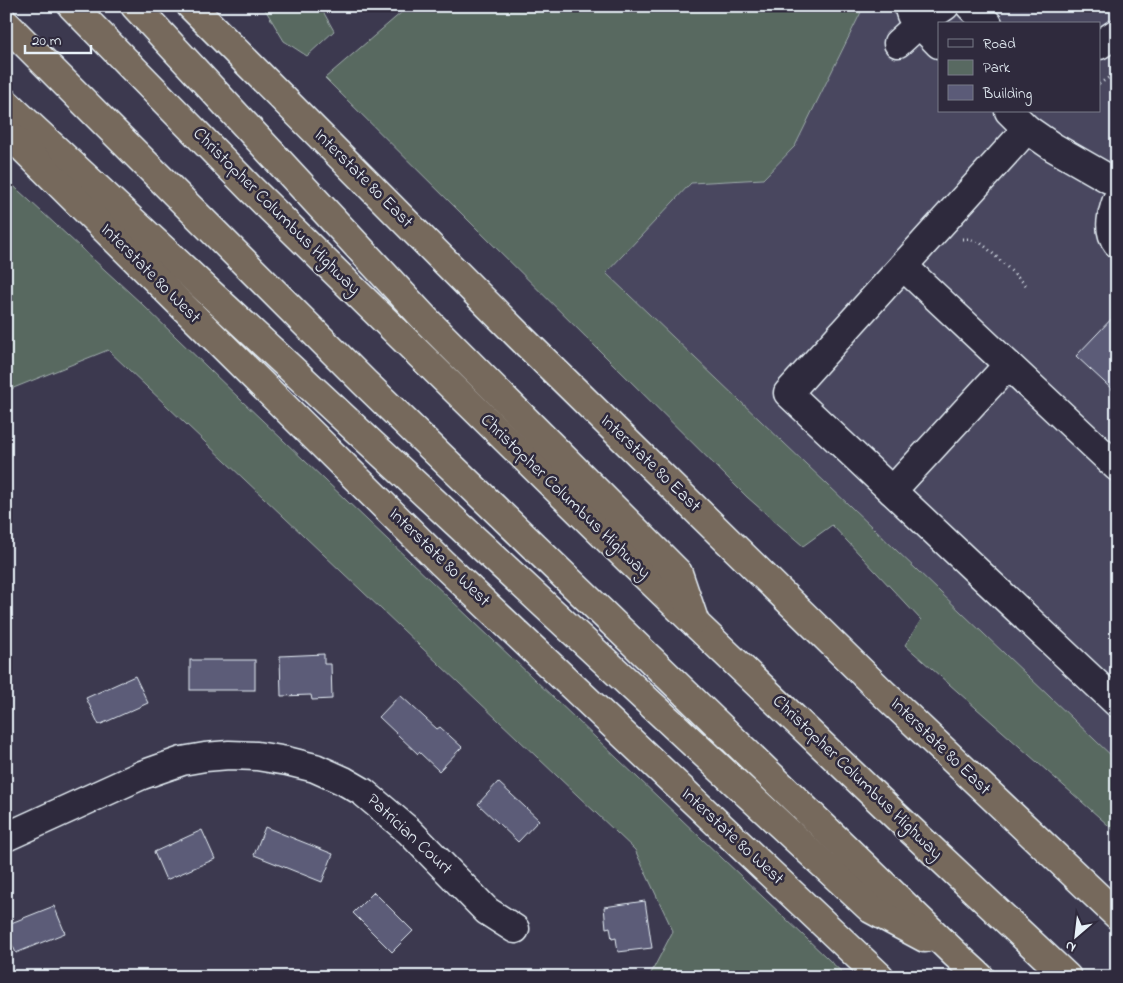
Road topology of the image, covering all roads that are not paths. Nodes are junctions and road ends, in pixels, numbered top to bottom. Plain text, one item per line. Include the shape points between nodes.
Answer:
1 (72, 6) edge
2 (135, 6) edge
3 (190, 6) edge
4 (945, 6) edge
5 (970, 6) edge
6 (913, 15) edge
7 (986, 22) edge
8 (6, 24) edge
9 (1117, 33) edge
10 (898, 42) dead end
11 (938, 43) edge
12 (1100, 44) edge
13 (6, 103) edge
14 (1018, 120) edge
15 (6, 131) edge
16 (1117, 181) edge
17 (1117, 200) edge
18 (1117, 243) edge
19 (903, 266) junction
20 (1008, 365) junction
21 (1117, 467) edge
22 (892, 491) junction
23 (695, 624) junction
24 (1117, 704) edge
25 (6, 837) edge
26 (1117, 914) edge
27 (515, 929) dead end
28 (955, 954) junction
29 (880, 977) edge
30 (980, 977) edge
31 (1068, 977) edge

1 - 23 highway, Christopher Columbus Highway via 250,188
2 - 23 highway via 427,321 678,573
3 - 26 highway, Interstate 80 East via 880,691
4 - 6 street
5 - 7 street
6 - 10 street
6 - 11 street
8 - 28 highway via 364,382
9 - 12 street
13 - 28 highway via 871,908
14 - 16 street via 1053,148
14 - 19 street
15 - 29 highway, Interstate 80 West via 441,562
17 - 18 street via 1111,219 1113,238
19 - 20 street
19 - 22 street via 788,393
20 - 21 street
20 - 22 street
22 - 24 street
23 - 31 highway, Christopher Columbus Highway
25 - 27 street, Patrician Court via 142,775 182,761 229,755 287,761 315,768 362,792 408,831 487,911
28 - 30 highway

